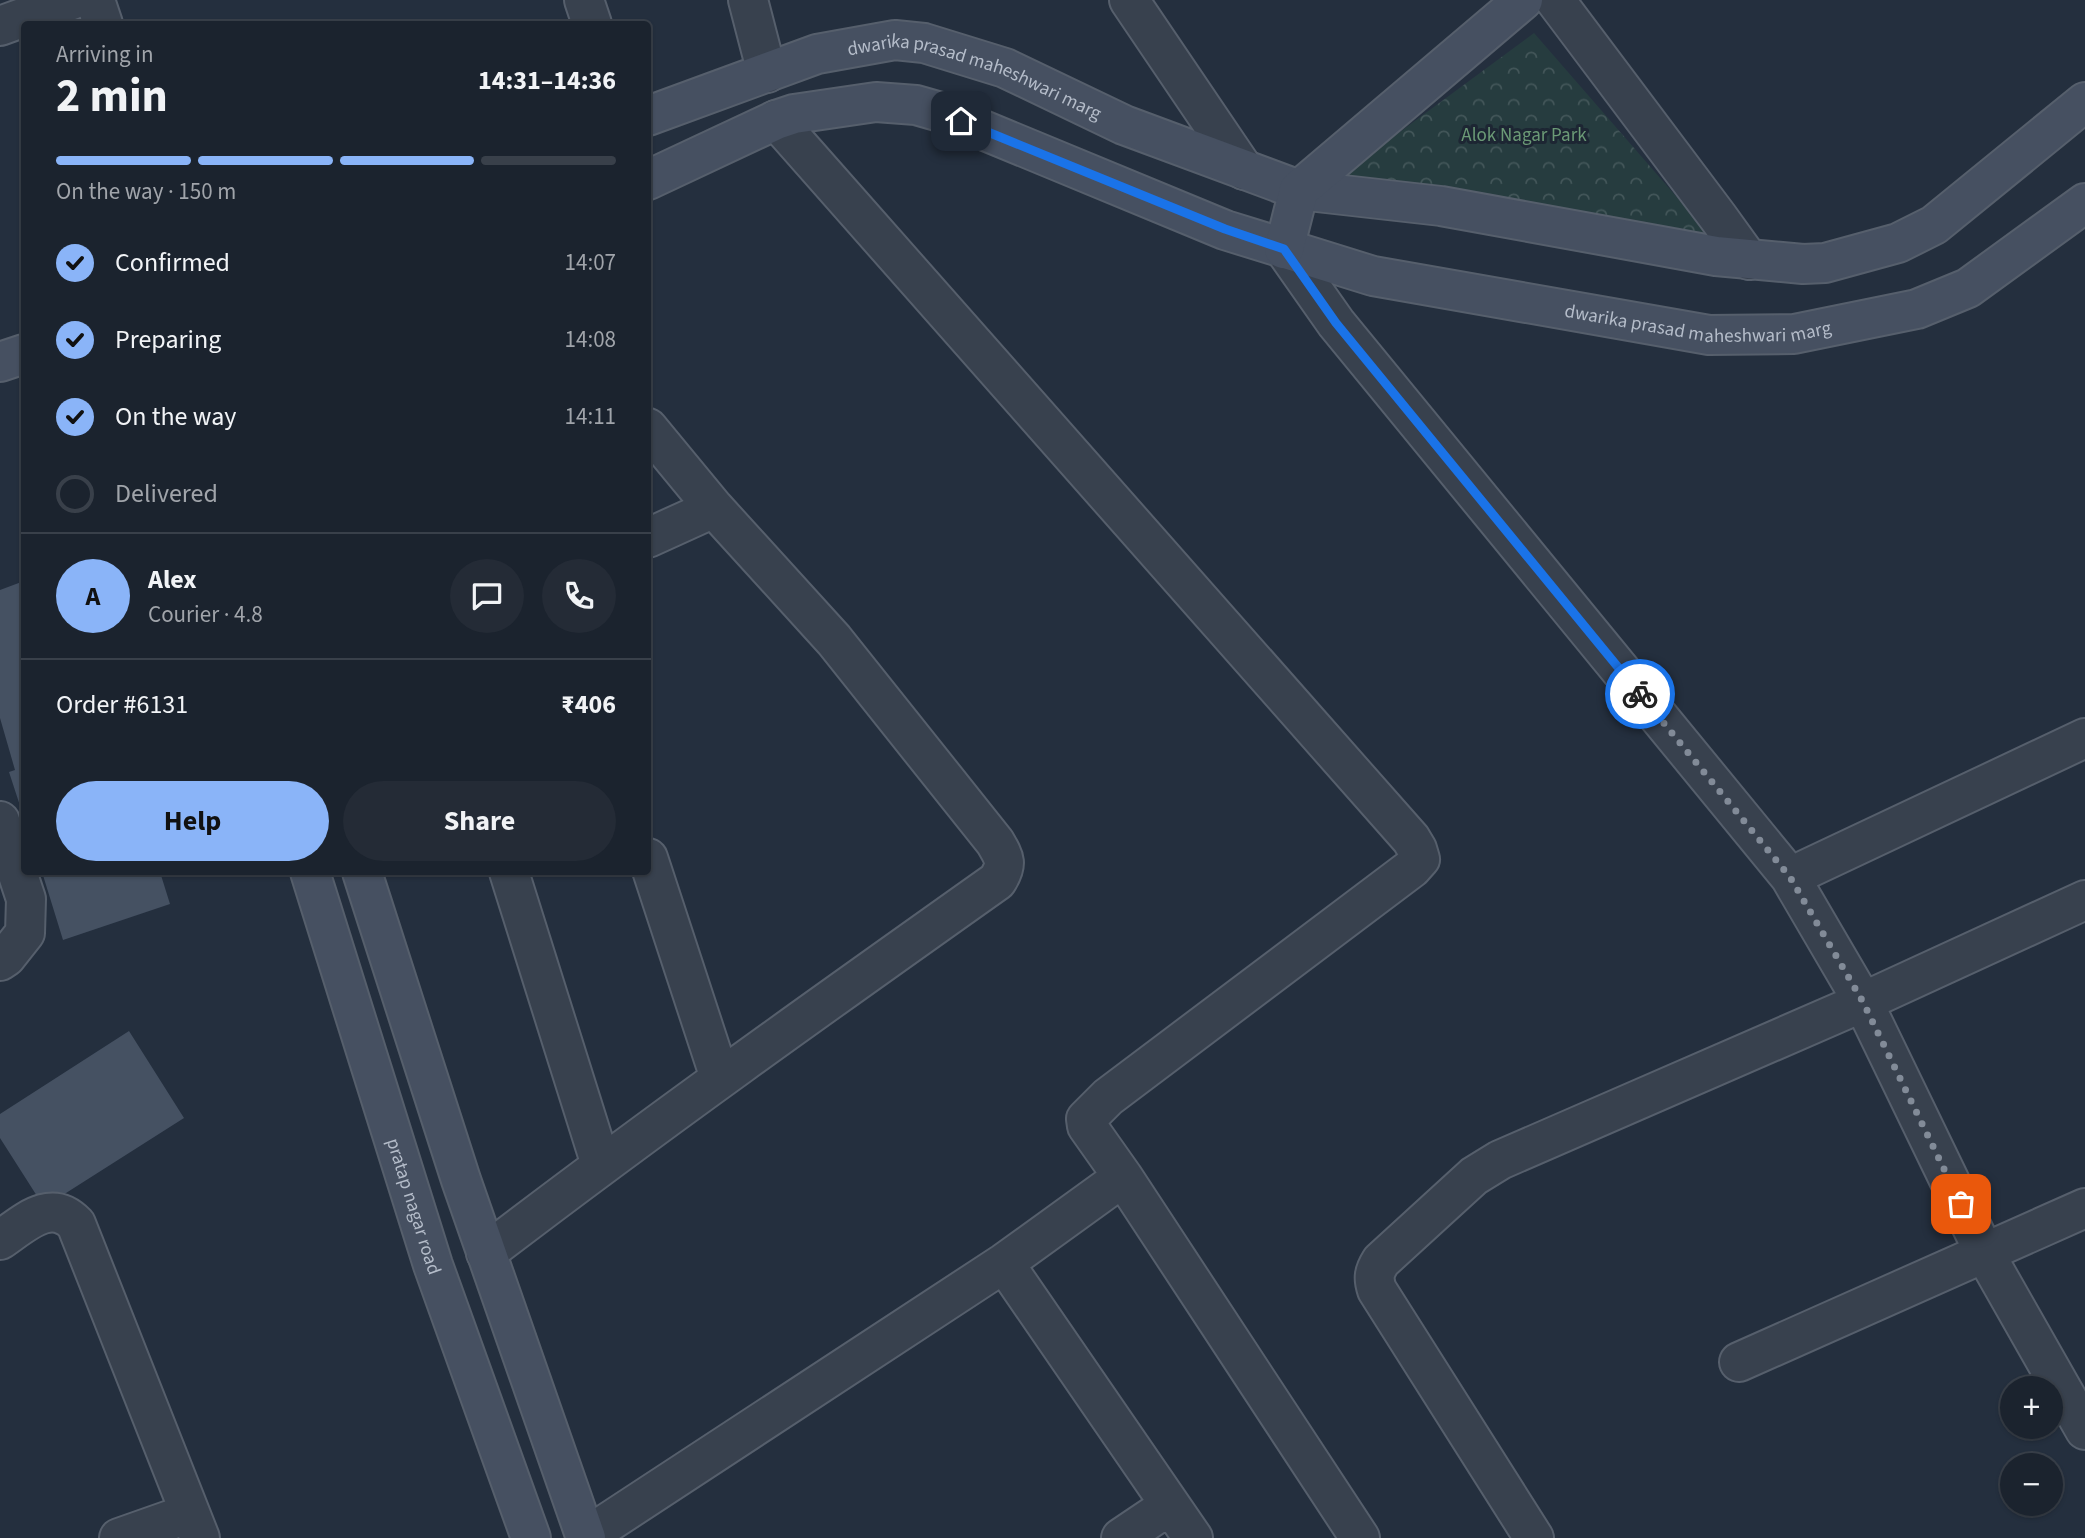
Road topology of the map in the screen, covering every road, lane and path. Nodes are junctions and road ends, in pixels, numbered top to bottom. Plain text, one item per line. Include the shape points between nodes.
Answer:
1 (72, 0) edge
2 (95, 0) edge
3 (584, 0) edge
4 (748, 0) edge
5 (1129, 0) edge
6 (1523, 0) edge
7 (1555, 0) edge
8 (102, 21) edge
9 (591, 21) edge
10 (0, 26) edge
11 (767, 73) junction
12 (2085, 102) edge
13 (651, 115) edge
14 (776, 120) junction
15 (1244, 170) junction
16 (651, 179) edge
17 (1299, 190) junction
18 (2085, 203) edge
19 (1284, 249) junction
20 (1749, 260) junction
21 (21, 355) edge
22 (0, 362) edge
23 (651, 432) edge
24 (714, 508) junction
25 (651, 537) edge
26 (2085, 738) edge
27 (0, 821) edge
28 (651, 867) edge
29 (311, 875) edge
30 (363, 875) edge
31 (510, 875) edge
32 (1790, 877) junction
33 (2085, 900) edge
34 (0, 961) edge
35 (1863, 1002) junction
36 (720, 1078) junction
37 (601, 1165) junction
38 (1123, 1177) junction
39 (2085, 1208) edge
40 (0, 1240) edge
41 (486, 1253) junction
42 (1985, 1254) junction
43 (1004, 1263) junction
44 (1739, 1362) dead end
45 (2085, 1430) edge
46 (1170, 1505) junction
47 (195, 1525) edge
48 (586, 1537) edge
49 (120, 1538) edge
50 (531, 1538) edge
51 (1121, 1538) edge
52 (1193, 1538) edge
53 (1360, 1538) edge
54 (1534, 1538) edge

1 - 10 street
2 - 8 street
3 - 9 street
4 - 11 street
5 - 15 street
6 - 17 street
7 - 20 street
11 - 13 street, dwarika prasad maheshwari marg
11 - 15 street, dwarika prasad maheshwari marg via 840,48 895,40 924,43 1004,68 1124,125
12 - 20 street, dwarika prasad maheshwari marg via 1934,225 1898,243 1825,262
14 - 16 street, dwarika prasad maheshwari marg
14 - 19 street, dwarika prasad maheshwari marg via 876,102 916,105
14 - 38 street via 1417,849 1420,859 1412,868 1092,1112 1087,1126
15 - 17 street, dwarika prasad maheshwari marg
17 - 19 street
17 - 20 street, dwarika prasad maheshwari marg via 1441,206
18 - 19 street, dwarika prasad maheshwari marg via 1968,288 1917,309 1794,334 1709,335 1373,276
19 - 32 street via 1336,323
21 - 22 street
23 - 24 street
24 - 25 street
24 - 36 street via 834,640 995,842 1004,869 997,881
26 - 32 street
27 - 34 street via 26,898 25,933
28 - 36 street
29 - 50 street, pratap nagar road via 433,1265
30 - 41 street
31 - 37 street
32 - 35 street
33 - 35 street
35 - 42 street
35 - 54 street via 1500,1160 1474,1176 1375,1270 1377,1290
36 - 37 street
37 - 41 street
38 - 43 street
38 - 53 street
39 - 42 street
40 - 47 street via 48,1212 68,1216 76,1224
41 - 48 street
42 - 44 street
42 - 45 street
43 - 46 street
43 - 48 street
46 - 51 street
46 - 52 street
47 - 49 street

